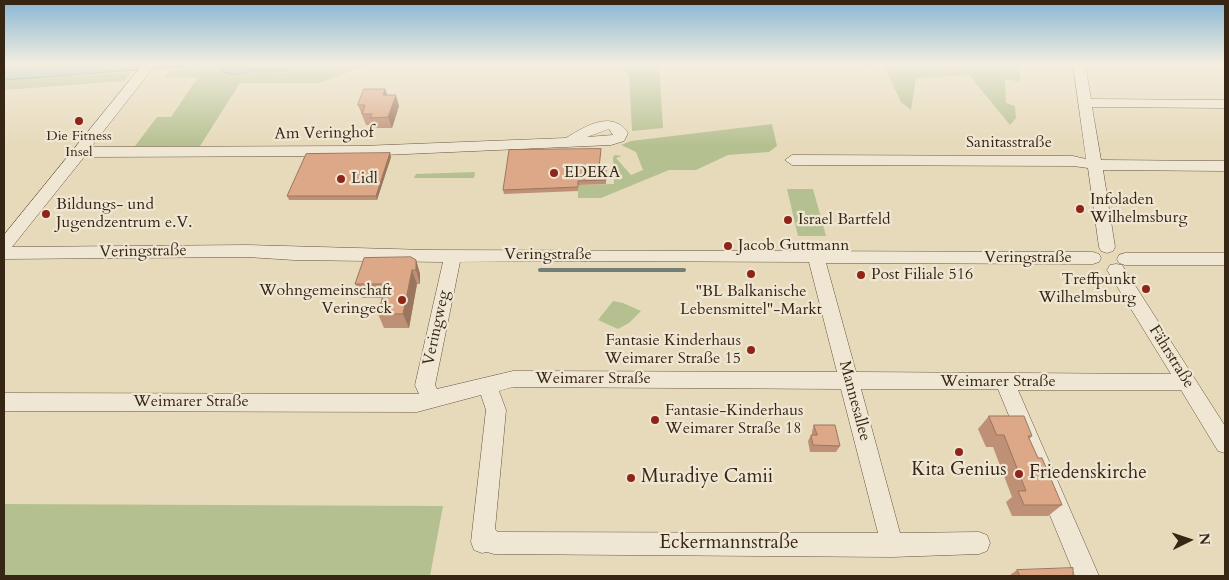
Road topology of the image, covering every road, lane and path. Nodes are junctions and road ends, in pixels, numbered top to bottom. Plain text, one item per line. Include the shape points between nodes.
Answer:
1 (129, 91) edge
2 (1084, 91) edge
3 (1086, 103) junction
4 (1225, 104) edge
5 (568, 143) dead end
6 (80, 152) junction
7 (792, 160) dead end
8 (1095, 165) junction
9 (1225, 166) edge
10 (4, 246) edge
11 (1107, 247) junction
12 (4, 253) edge
13 (453, 256) junction
14 (816, 257) junction
15 (1093, 258) junction
16 (1225, 259) edge
17 (1121, 265) junction
18 (849, 382) junction
19 (1005, 382) junction
20 (1186, 382) junction
21 (488, 385) junction
22 (432, 399) junction
23 (4, 402) edge
24 (1225, 444) edge
25 (979, 543) dead end
26 (892, 545) junction
27 (1087, 576) edge

1 - 6 street
2 - 3 street
3 - 4 street
3 - 8 street
5 - 6 street, Am Veringhof via 361,151
6 - 10 street
7 - 8 street, Sanitasstraße via 1073,161
8 - 9 street, Sanitasstraße
8 - 11 street
11 - 15 street via 1094,249
11 - 17 street via 1118,252
12 - 13 street, Veringstraße via 247,250 294,254
13 - 14 street, Veringstraße
13 - 22 street, Veringweg via 425,385
14 - 15 street, Veringstraße
14 - 18 street, Mannesallee
15 - 17 street via 1102,266
16 - 17 street
17 - 20 street, Fährstraße
18 - 19 street, Weimarer Straße
18 - 21 street, Weimarer Straße via 513,379
18 - 26 street, Mannesallee
19 - 20 street, Weimarer Straße
19 - 27 street
20 - 24 street, Fährstraße
21 - 22 street, Weimarer Straße
21 - 26 street, Eckermannstraße via 496,410 482,538 494,543
22 - 23 street, Weimarer Straße via 417,403
25 - 26 street, Eckermannstraße

